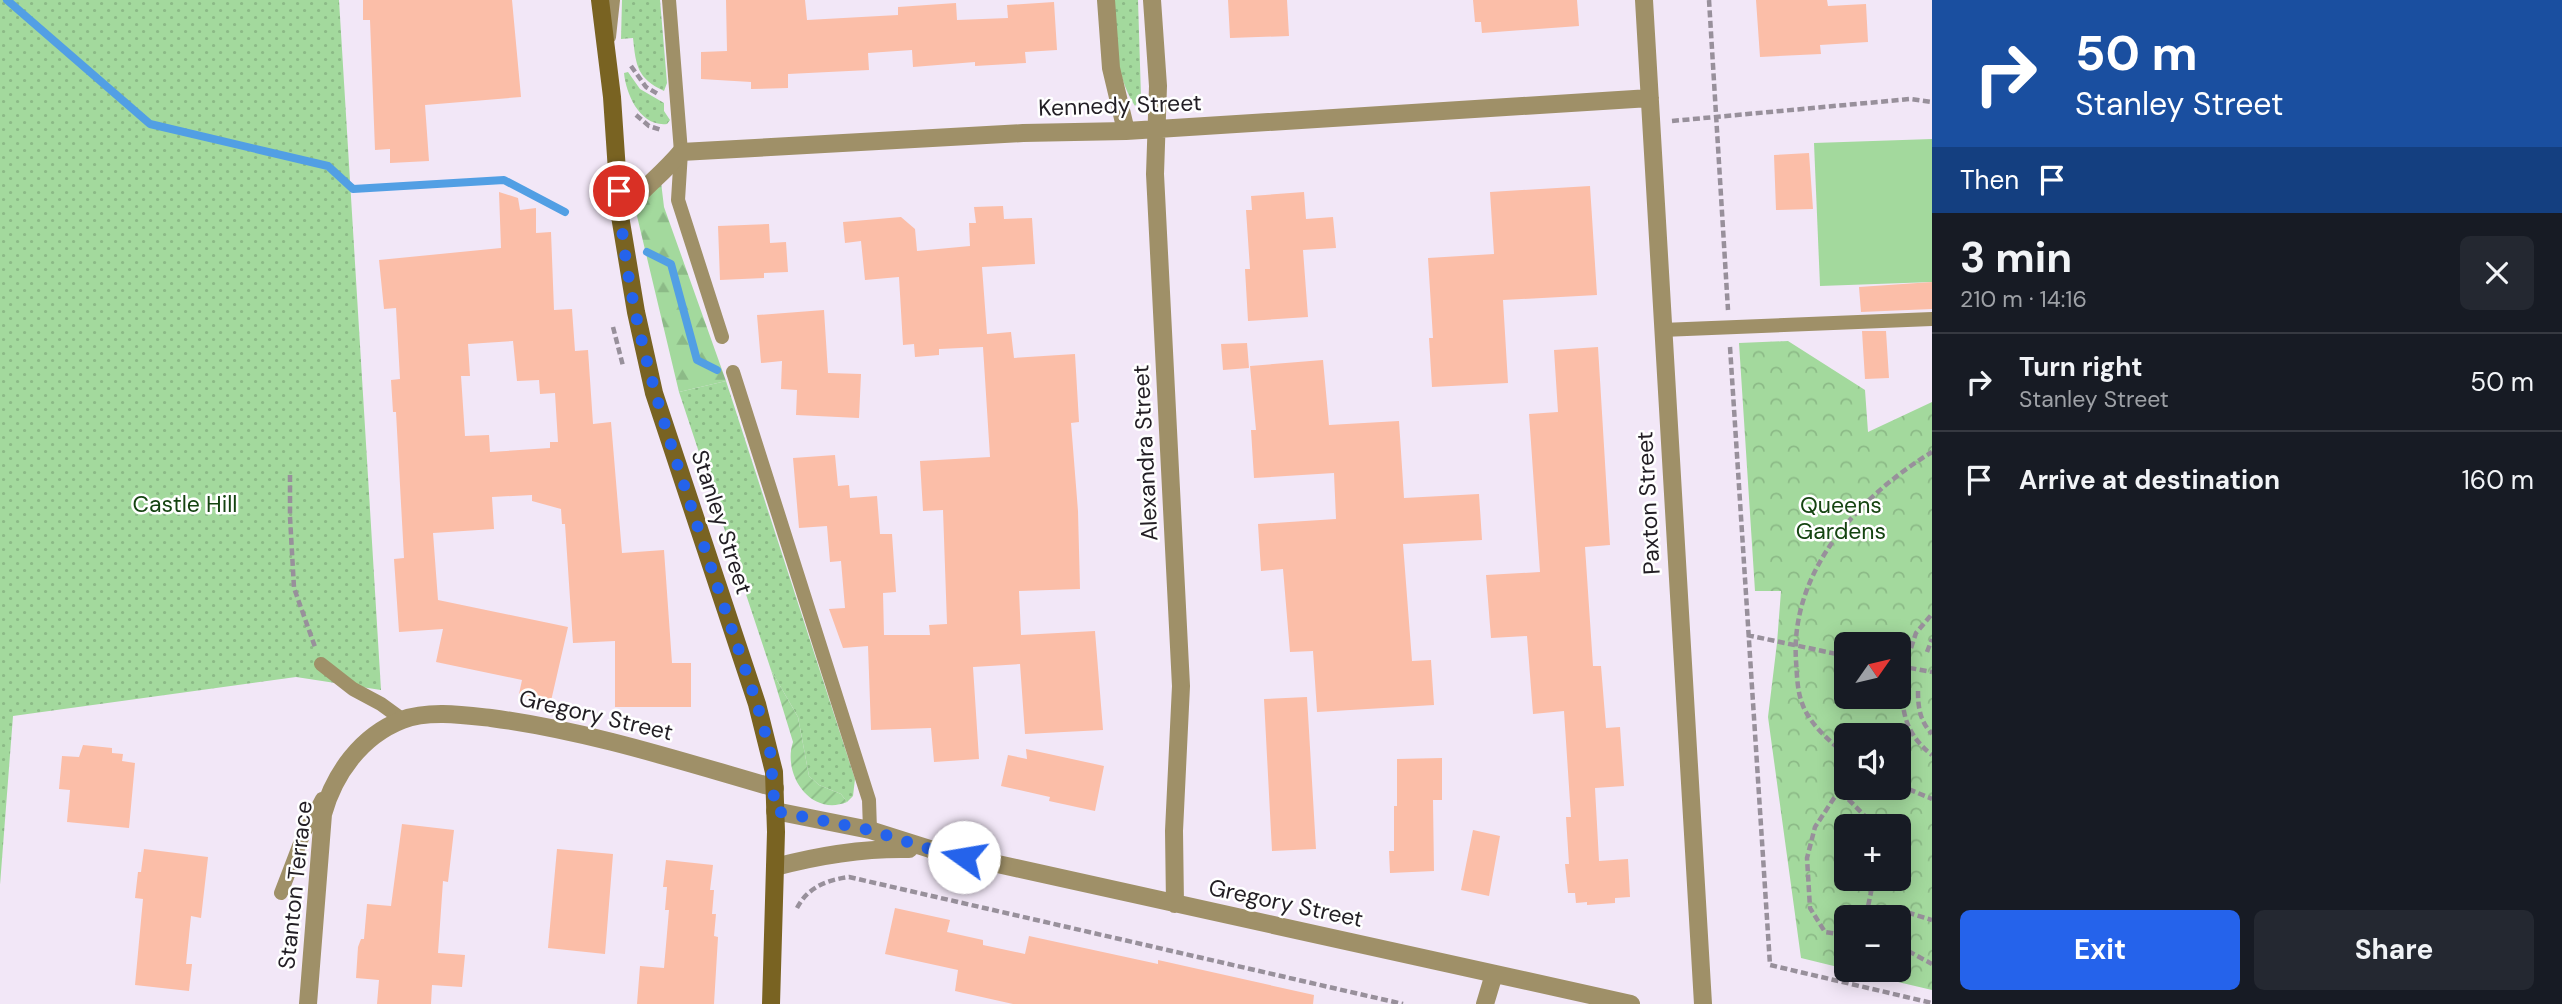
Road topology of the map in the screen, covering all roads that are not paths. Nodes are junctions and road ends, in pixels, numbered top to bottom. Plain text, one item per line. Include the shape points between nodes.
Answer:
1 (600, 0) edge
2 (613, 0) edge
3 (669, 0) edge
4 (1106, 0) edge
5 (1152, 0) edge
6 (1644, 0) edge
7 (608, 55) junction
8 (1650, 98) junction
9 (1156, 129) junction
10 (1126, 131) junction
11 (680, 143) junction
12 (620, 216) junction
13 (1932, 319) edge
14 (1662, 330) junction
15 (722, 337) dead end
16 (733, 372) dead end
17 (321, 664) road end
18 (403, 720) junction
19 (335, 780) junction
20 (775, 788) junction
21 (775, 811) junction
22 (870, 830) junction
23 (930, 849) junction
24 (775, 867) junction
25 (281, 893) dead end
26 (1175, 904) junction
27 (1494, 974) junction
28 (308, 1004) edge
29 (771, 1004) edge
30 (1485, 1004) edge
31 (1631, 1004) edge
32 (1703, 1004) edge

1 - 7 main road, Stanley Street
2 - 7 lane, Stanley Street
3 - 11 lane
4 - 10 street via 1111,68
5 - 9 street, Alexandra Street
6 - 8 street, Paxton Street
7 - 12 main road, Stanley Street
8 - 9 street, Kennedy Street
8 - 14 street, Paxton Street
9 - 10 street, Kennedy Street
9 - 26 street, Alexandra Street via 1181,686
10 - 11 street, Kennedy Street
11 - 12 street via 670,165
11 - 15 lane via 678,200
12 - 20 main road, Stanley Street via 654,393 757,704
13 - 14 lane
14 - 32 street, Paxton Street
16 - 22 lane via 869,800
17 - 18 lane
18 - 19 street, Stanton Terrace via 377,734
18 - 20 street, Gregory Street via 459,715 528,723 621,743
19 - 25 lane via 304,833
19 - 28 street, Stanton Terrace via 323,814
20 - 21 main road, Stanley Street
21 - 22 street, Gregory Street
21 - 24 main road, Stanley Street
22 - 23 street, Gregory Street
23 - 24 street, Gregory Street via 856,850
23 - 26 street, Gregory Street
24 - 29 main road, Stanley Street
26 - 27 street, Gregory Street
27 - 30 street
27 - 31 street, Gregory Street

